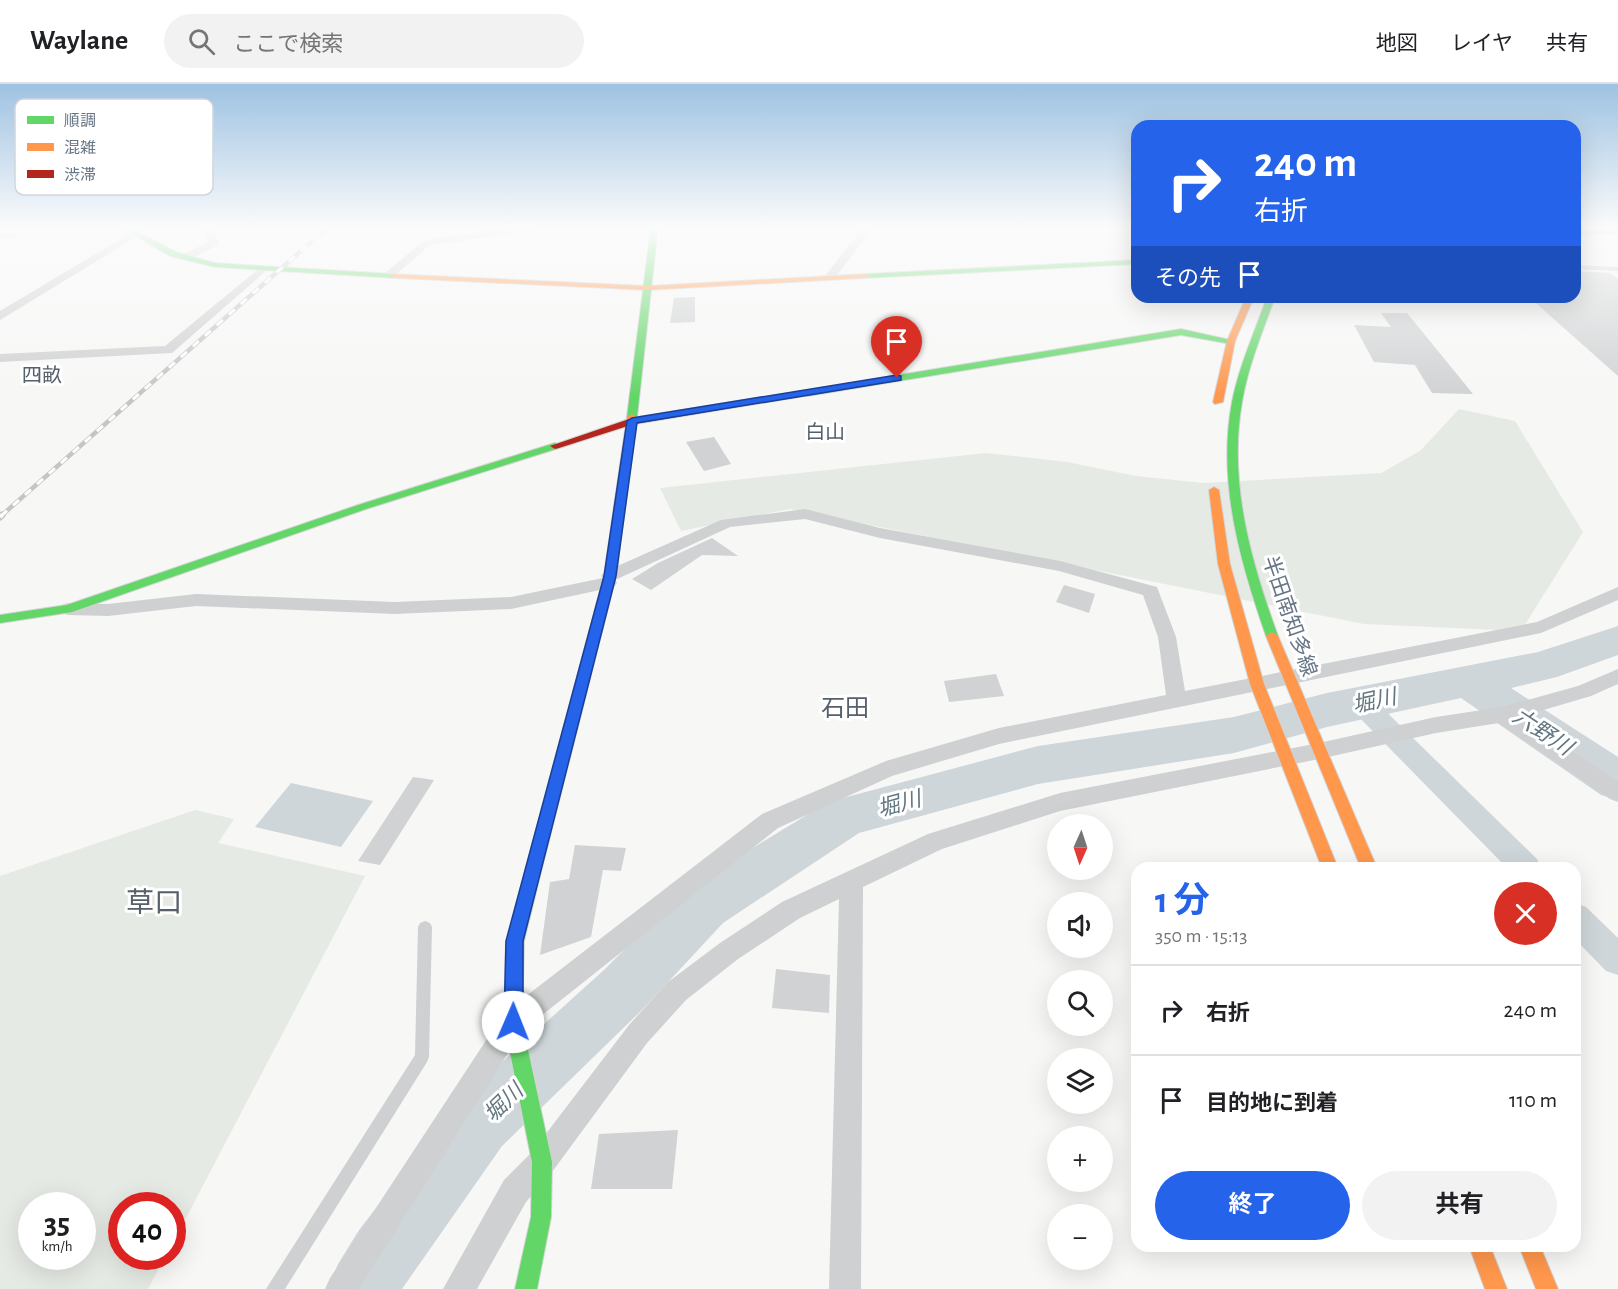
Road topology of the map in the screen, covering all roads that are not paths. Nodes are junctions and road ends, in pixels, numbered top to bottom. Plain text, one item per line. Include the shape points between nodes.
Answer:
1 (49, 283) edge
2 (245, 283) edge
3 (553, 283) edge
4 (649, 283) edge
5 (734, 283) edge
6 (648, 288) junction
7 (1247, 303) edge
8 (1269, 303) edge
9 (0, 316) edge
10 (1231, 341) junction
11 (0, 358) edge
12 (1216, 415) dead end
13 (632, 421) junction
14 (1214, 476) dead end
15 (609, 580) junction
16 (1618, 594) edge
17 (68, 609) junction
18 (0, 619) edge
19 (1618, 676) edge
20 (1289, 677) junction
21 (1257, 684) junction
22 (1177, 701) junction
23 (1502, 715) junction
24 (1329, 748) junction
25 (1286, 756) junction
26 (1618, 793) edge
27 (1328, 862) edge
28 (1367, 862) edge
29 (851, 881) junction
30 (425, 927) dead end
31 (513, 1022) junction
32 (542, 1162) junction
33 (1481, 1252) edge
34 (1532, 1252) edge
35 (275, 1289) edge
36 (341, 1289) edge
37 (459, 1289) edge
38 (526, 1289) edge
39 (845, 1289) edge
40 (1496, 1289) edge
41 (1547, 1289) edge

1 - 9 street
2 - 11 street via 168,350
3 - 6 street
4 - 6 street
5 - 6 street
6 - 13 street
7 - 10 street
8 - 20 street, 半田南知多線 via 1241,386 1235,415 1233,475 1254,590
10 - 12 street
10 - 13 street via 1181,332
13 - 15 street
13 - 17 street via 362,507
14 - 21 street via 1224,564
15 - 17 street via 500,604 395,608 196,600 108,610
15 - 22 street via 727,524 805,514 880,533 1060,566 1151,591 1167,637
15 - 31 street via 523,904 515,941
16 - 20 street via 1541,627
17 - 18 street
19 - 23 street via 1584,691
20 - 21 street
20 - 24 street, 半田南知多線
21 - 22 street
21 - 25 street
22 - 31 street via 999,736 886,769 770,821
23 - 24 street
23 - 26 street
24 - 25 street
24 - 28 street, 半田南知多線
25 - 27 street
25 - 29 street via 1060,802 936,840
29 - 32 street via 791,910 677,991 608,1071
29 - 39 street
30 - 35 lane via 422,1057
31 - 32 street
31 - 36 street
32 - 37 street via 515,1191
32 - 38 street via 541,1217
33 - 40 street
34 - 41 street

